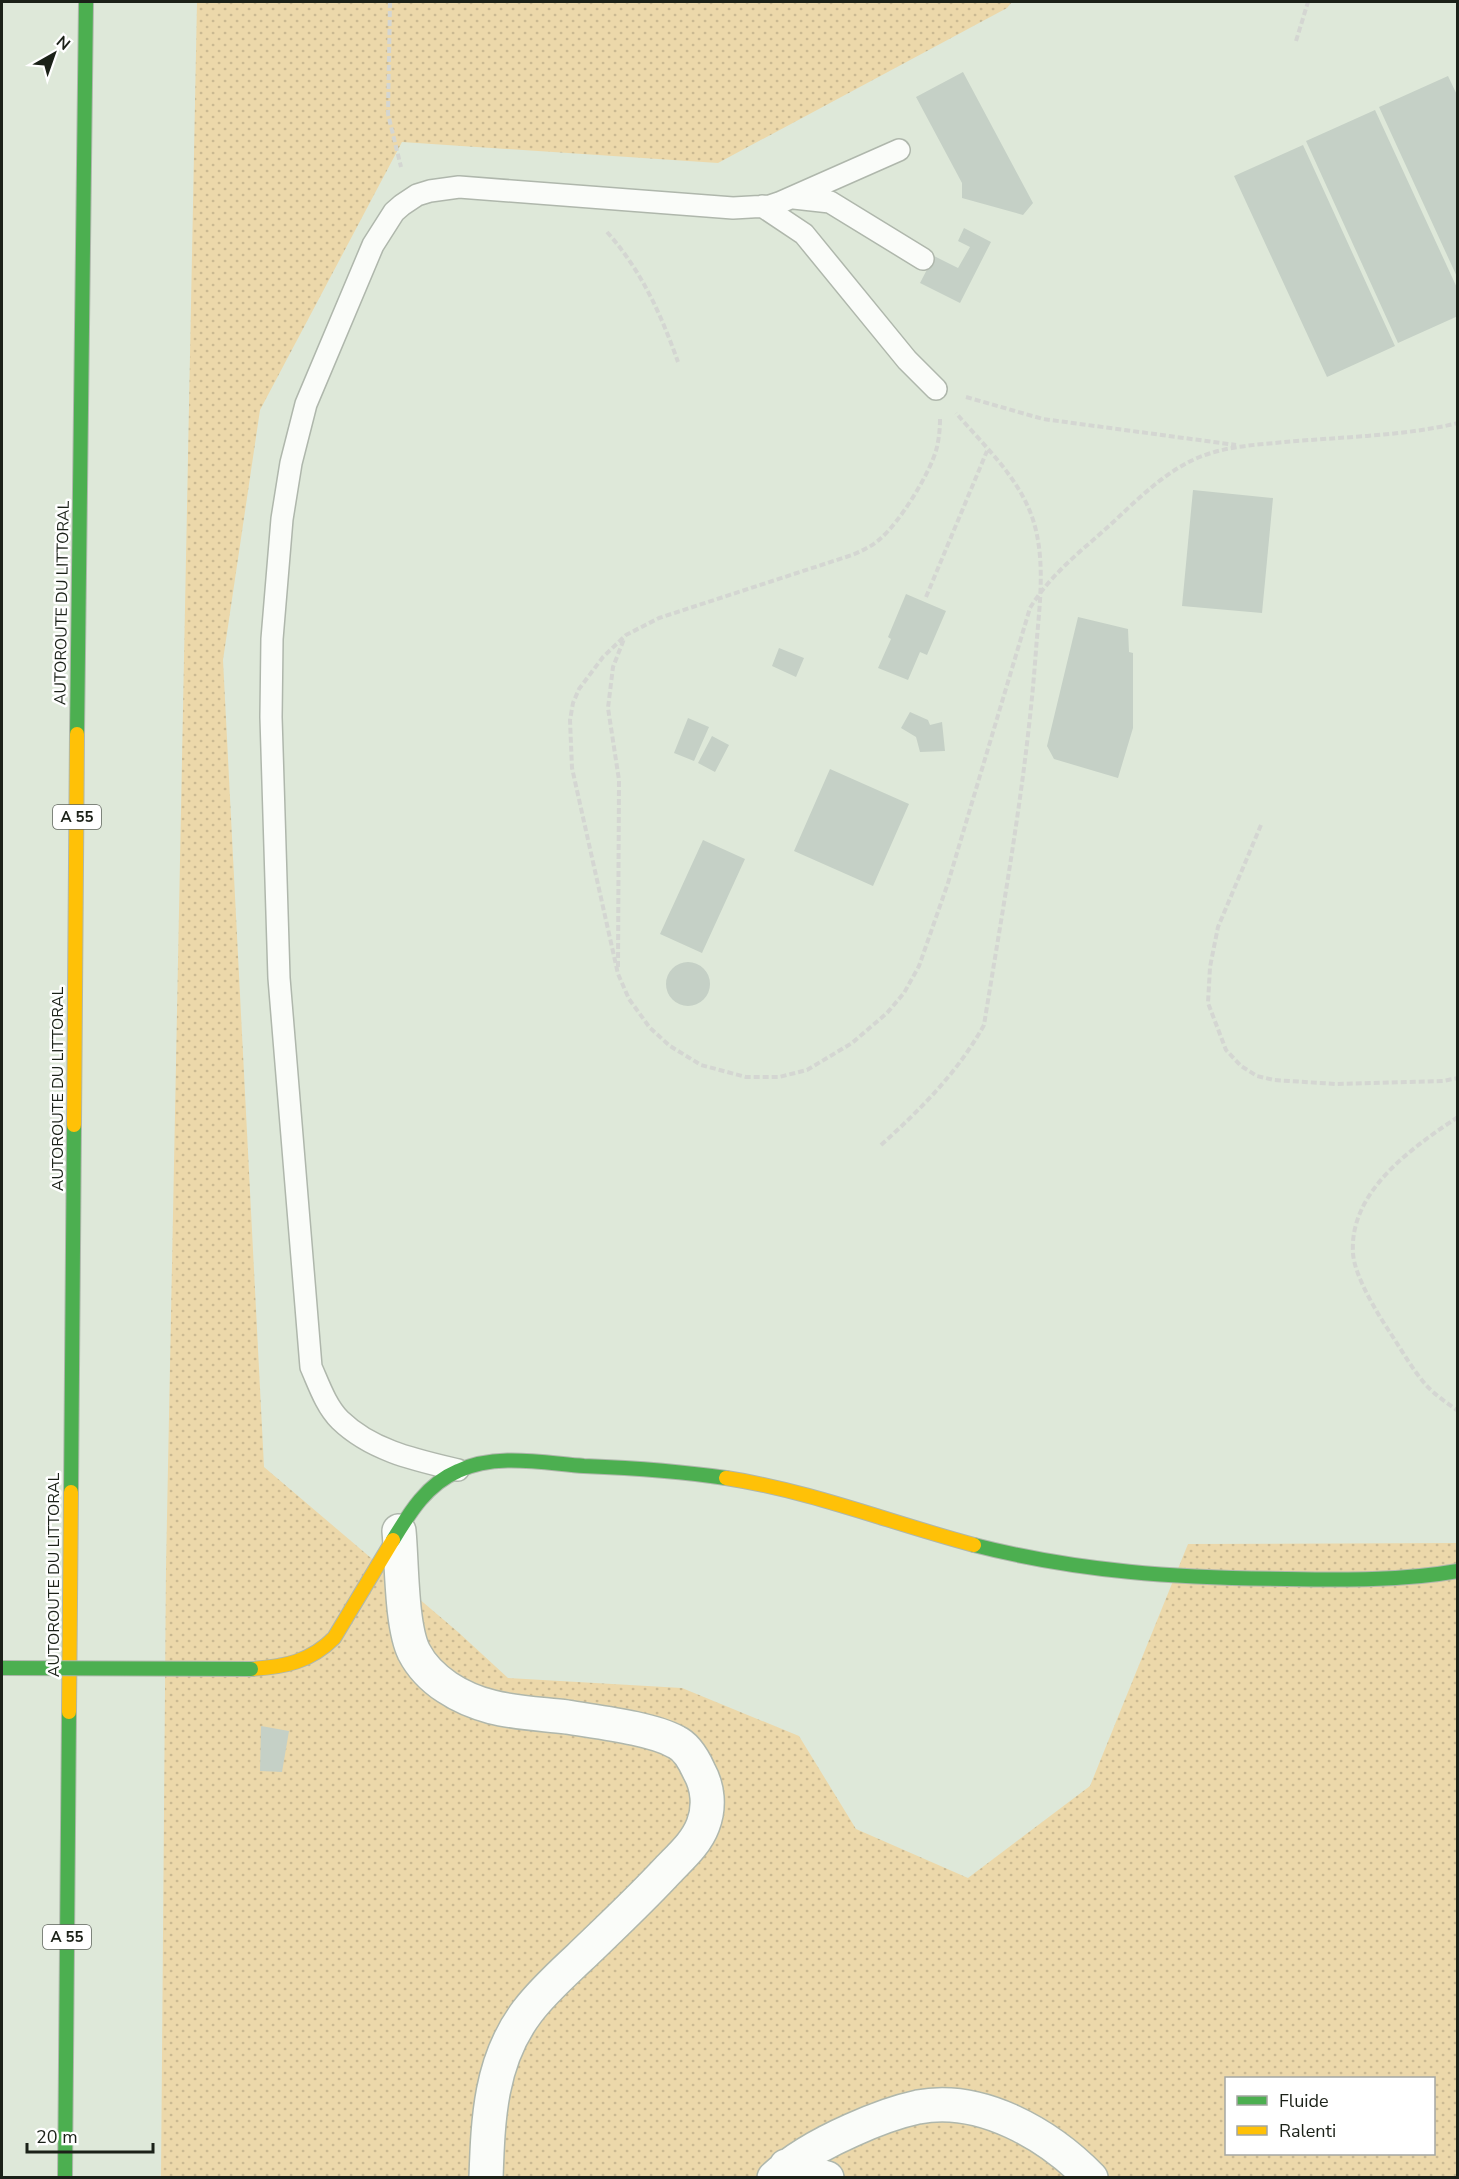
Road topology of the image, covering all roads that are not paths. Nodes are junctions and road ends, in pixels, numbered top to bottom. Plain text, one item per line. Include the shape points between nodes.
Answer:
1 (86, 2) edge
2 (899, 150) dead end
3 (791, 198) junction
4 (762, 206) junction
5 (923, 259) dead end
6 (936, 389) road end
7 (458, 1470) junction
8 (399, 1531) junction
9 (1458, 1571) edge
10 (2, 1668) edge
11 (780, 2172) edge
12 (1077, 2176) edge
13 (65, 2178) edge
14 (486, 2178) edge
15 (827, 2178) edge

1 - 13 main road, AUTOROUTE DU LITTORAL / A 55
2 - 3 lane
3 - 4 lane
3 - 5 lane via 830,202
4 - 6 lane via 804,234 907,360
4 - 7 lane via 733,208 459,187 430,191 409,200 394,212 373,244 306,404 291,463 272,639 271,717 279,978 311,1367 340,1419 364,1438 396,1455
7 - 8 main road via 422,1497
7 - 9 main road via 512,1461 714,1477 797,1493 976,1546 1088,1568 1144,1574 1376,1581
8 - 10 main road, bridge via 328,1646 301,1663 251,1669
8 - 14 street via 409,1637 414,1652 437,1680 472,1702 495,1708 655,1733 678,1742 705,1781 708,1806 695,1841 556,1980 527,2012 512,2036 493,2089
11 - 12 street via 833,2138 883,2116 920,2107 958,2106 992,2114 1028,2130 1059,2149
11 - 15 street

